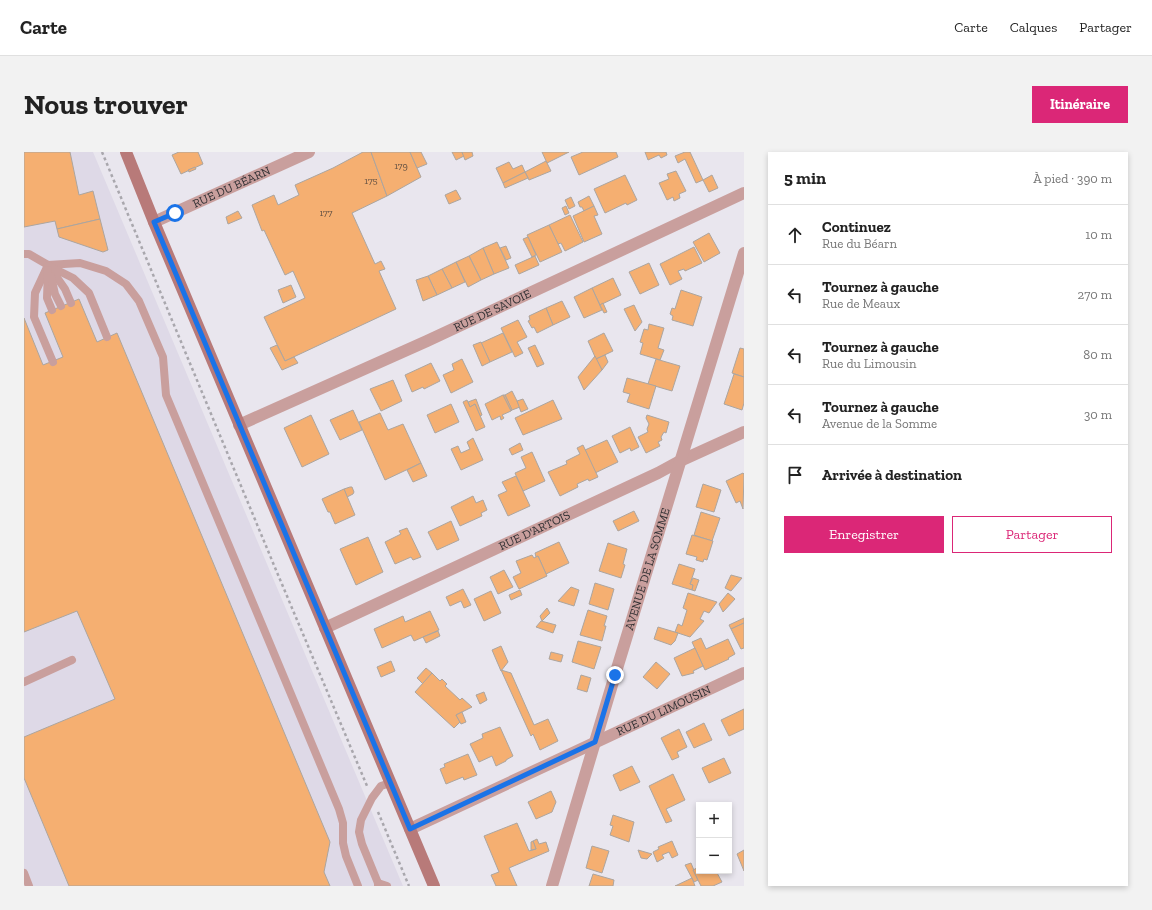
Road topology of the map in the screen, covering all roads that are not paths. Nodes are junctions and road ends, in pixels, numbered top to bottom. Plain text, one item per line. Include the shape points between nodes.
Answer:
1 (126, 152) edge
2 (309, 152) edge
3 (744, 193) edge
4 (154, 222) junction
5 (744, 253) edge
6 (24, 254) edge
7 (48, 265) junction
8 (71, 303) dead end
9 (61, 306) dead end
10 (52, 310) dead end
11 (107, 337) dead end
12 (52, 362) dead end
13 (239, 425) junction
14 (744, 432) edge
15 (680, 461) junction
16 (325, 628) junction
17 (72, 660) dead end
18 (744, 673) edge
19 (24, 682) edge
20 (595, 742) junction
21 (390, 783) junction
22 (410, 829) junction
23 (24, 873) edge
24 (379, 885) edge
25 (29, 886) edge
26 (358, 886) edge
27 (387, 886) edge
28 (434, 886) edge
29 (552, 886) edge

1 - 4 main road
2 - 4 street, RUE DU BÉARN
3 - 13 street, RUE DE SAVOIE via 427,341
4 - 13 main road
5 - 15 street, AVENUE DE LA SOMME
6 - 7 lane via 29,254
7 - 8 lane via 65,289
7 - 9 lane via 55,294
7 - 10 lane via 47,298
7 - 11 lane via 73,278 89,293
7 - 12 lane via 35,293 34,317
7 - 26 lane via 80,264 106,271 126,284 139,301 163,356 166,395 339,809 346,856
13 - 16 main road
14 - 15 street, RUE D'ARTOIS
15 - 16 street, RUE D'ARTOIS
15 - 20 street, AVENUE DE LA SOMME
16 - 21 main road
17 - 19 lane
18 - 20 street, RUE DU LIMOUSIN
20 - 22 street, RUE DU LIMOUSIN
20 - 29 street, AVENUE DE LA SOMME
21 - 22 main road
21 - 24 lane via 382,786 372,798 361,820 359,832
22 - 28 main road
23 - 25 lane
24 - 27 lane

